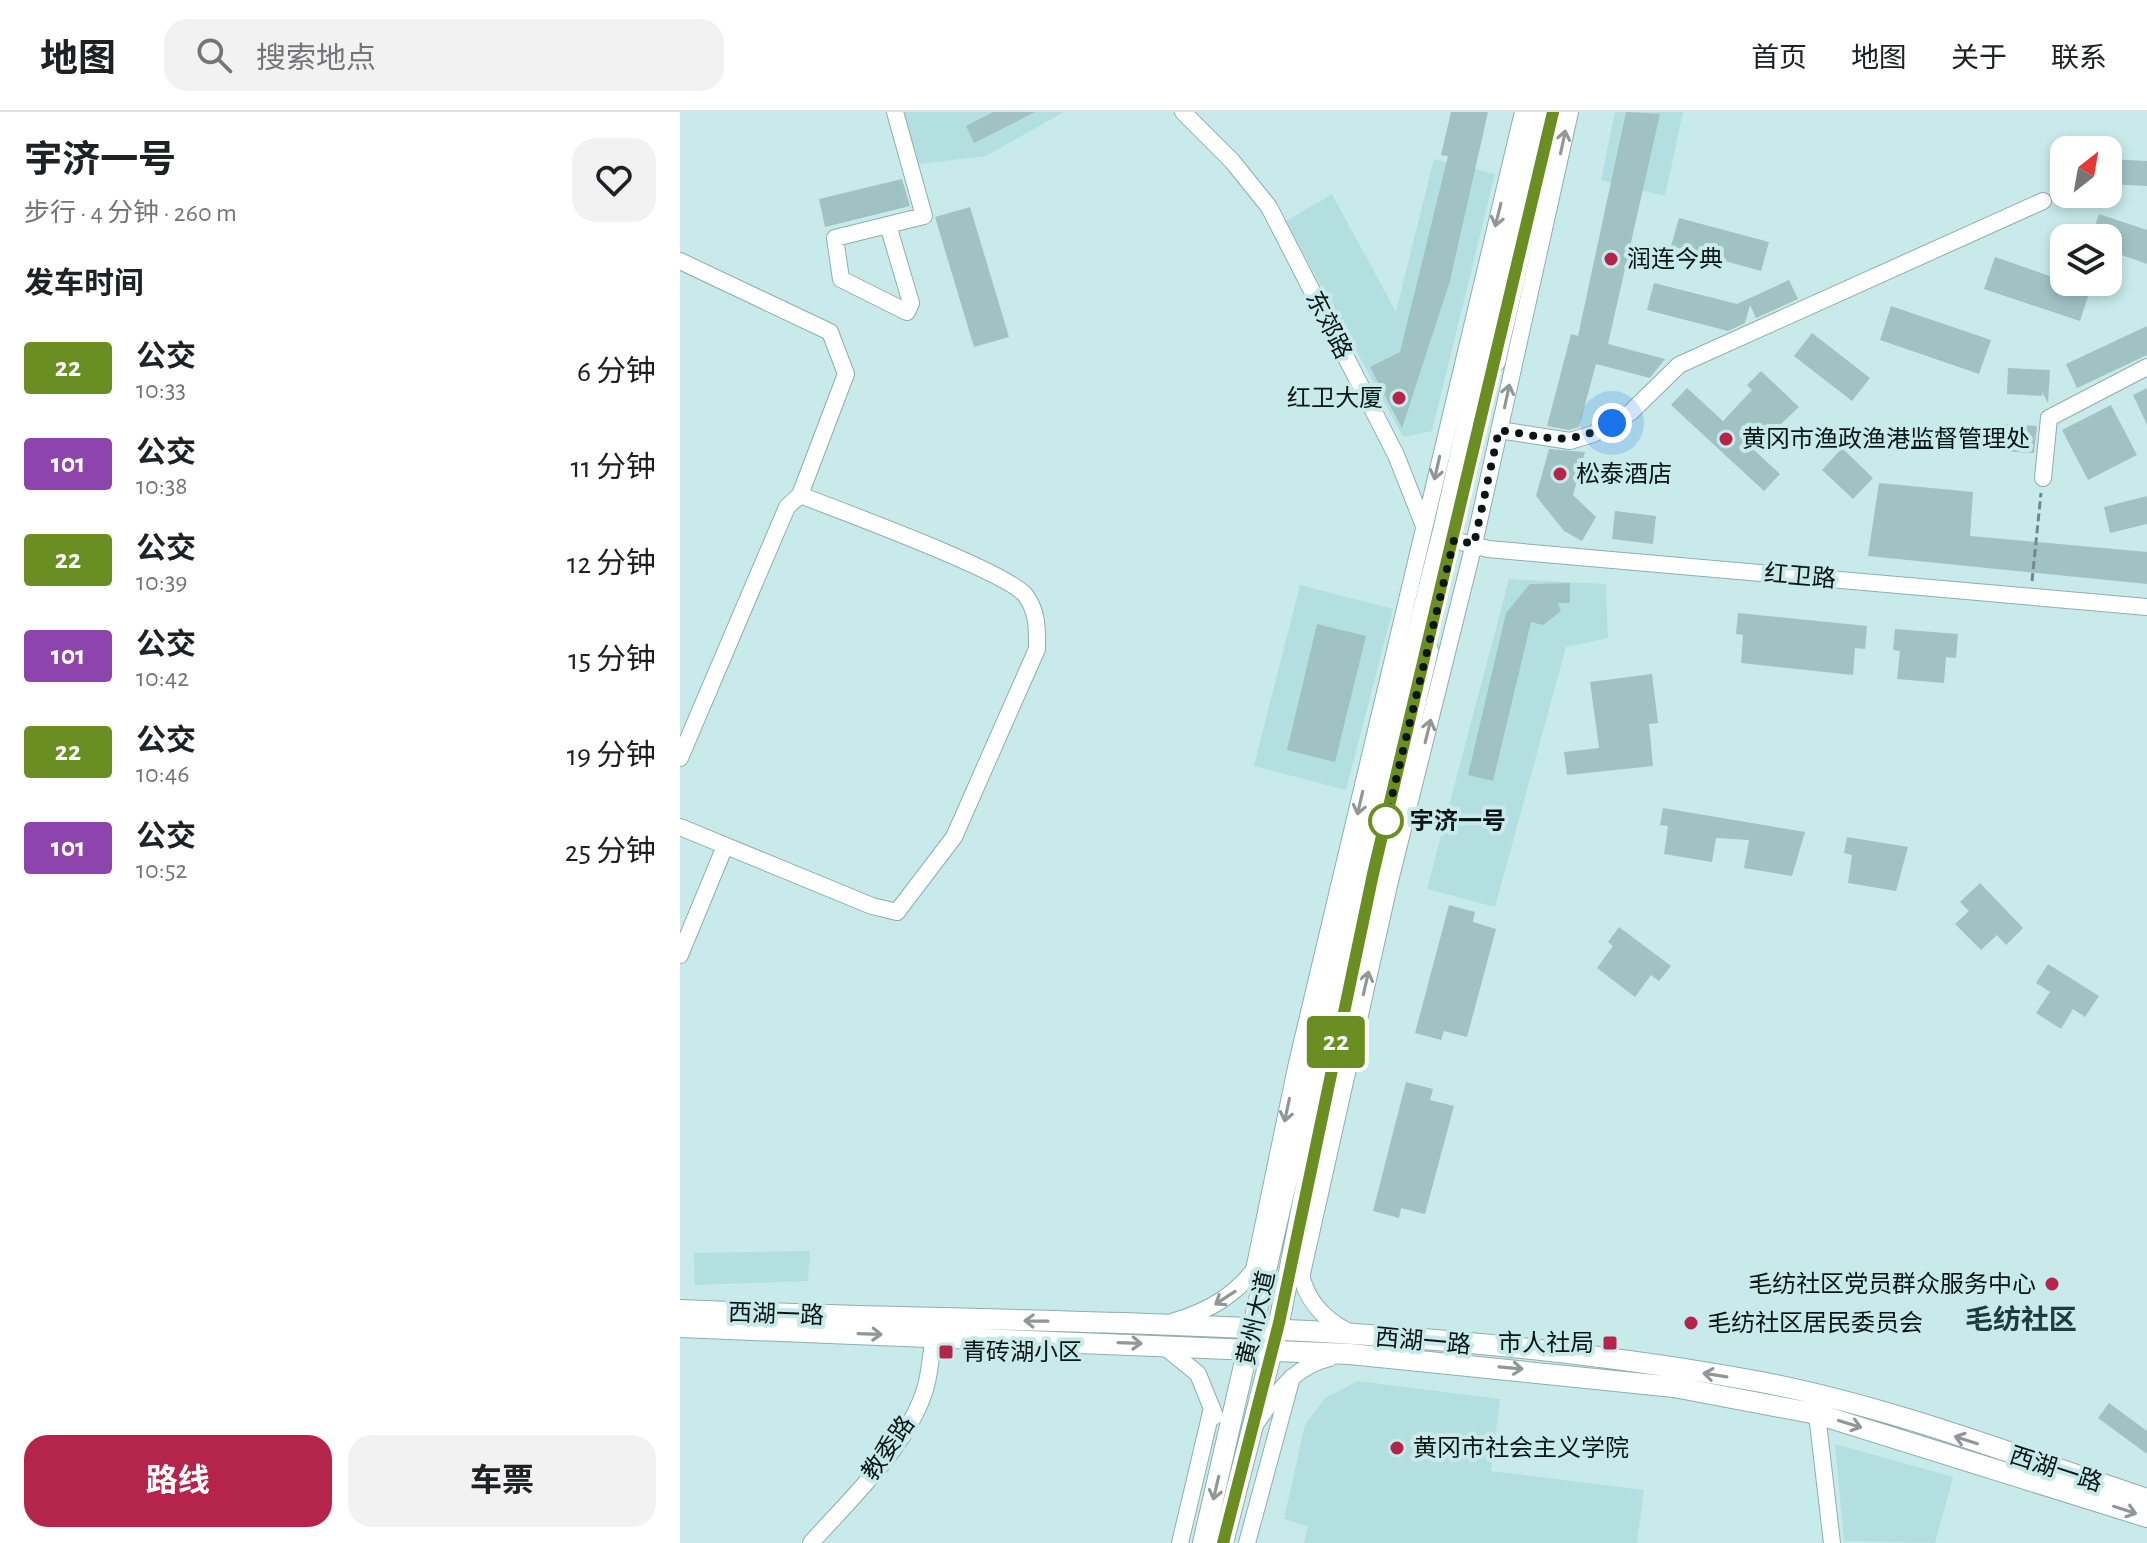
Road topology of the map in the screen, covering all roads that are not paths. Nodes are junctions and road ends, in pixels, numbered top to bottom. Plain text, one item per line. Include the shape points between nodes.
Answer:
1 (895, 112) edge
2 (1183, 112) edge
3 (1523, 112) edge
4 (1537, 112) edge
5 (1553, 112) edge
6 (1570, 112) edge
7 (2043, 201) dead end
8 (888, 225) junction
9 (680, 261) edge
10 (2147, 367) edge
11 (1499, 430) junction
12 (2043, 478) road end
13 (800, 495) junction
14 (1424, 527) junction
15 (1464, 542) junction
16 (1435, 562) junction
17 (2147, 607) edge
18 (680, 758) edge
19 (680, 827) edge
20 (725, 846) junction
21 (680, 955) edge
22 (1274, 1242) junction
23 (1296, 1245) junction
24 (1254, 1270) junction
25 (1301, 1278) junction
26 (680, 1310) edge
27 (680, 1327) edge
28 (1158, 1336) junction
29 (934, 1337) junction
30 (1251, 1340) junction
31 (1274, 1341) junction
32 (1352, 1344) junction
33 (1292, 1377) junction
34 (1212, 1408) junction
35 (1817, 1414) junction
36 (1252, 1430) junction
37 (1223, 1457) junction
38 (2147, 1499) edge
39 (2147, 1517) edge
40 (811, 1543) edge
41 (1180, 1543) edge
42 (1203, 1543) edge
43 (1223, 1543) edge
44 (1247, 1543) edge
45 (1832, 1543) edge

1 - 8 street via 924,216
2 - 14 street, 东郊路 via 1269,207 1396,455
3 -> 14 street
4 - 16 main road, 黄州大道
5 - 15 main road, 黄州大道
11 -> 6 street
7 - 11 street via 1679,365 1631,412 1593,434 1570,441
8 - 8 street via 911,303 907,312 841,279 835,238
9 - 13 street via 830,332 846,374
10 - 12 street via 2049,418
11 - 15 street
13 - 18 street via 787,507
13 - 20 street via 966,562 1024,592 1037,615 1037,649 954,837 897,912
14 - 16 street, 东郊路
14 -> 24 street via 1297,1063
15 - 17 street, 红卫路 via 1488,549
15 - 23 main road, 黄州大道 via 1373,874
25 -> 15 street
16 - 22 main road, 黄州大道
19 - 20 street
20 - 21 street
22 - 24 street
22 - 30 main road, 黄州大道
23 - 25 street
23 - 31 main road, 黄州大道
24 -> 28 street via 1223,1302
25 - 32 street via 1321,1314
28 -> 26 main road, 西湖一路
27 -> 29 main road, 西湖一路
29 -> 28 main road, 西湖一路
28 - 30 main road, 西湖一路
28 - 34 street via 1198,1374
29 - 40 street, 教委路 via 925,1388 912,1417 883,1461
30 - 31 main road, 西湖一路
30 - 37 main road, 黄州大道
31 - 32 main road, 西湖一路
31 - 36 main road, 黄州大道
32 - 33 street
32 -> 35 main road, 西湖一路 via 1674,1387
38 -> 32 main road, 西湖一路 via 1901,1419 1762,1382 1600,1357
33 - 36 street
33 - 44 street
34 - 37 street
34 - 41 street
35 -> 39 main road, 西湖一路
35 - 45 street
36 - 43 main road, 黄州大道
37 -> 42 main road, 黄州大道

